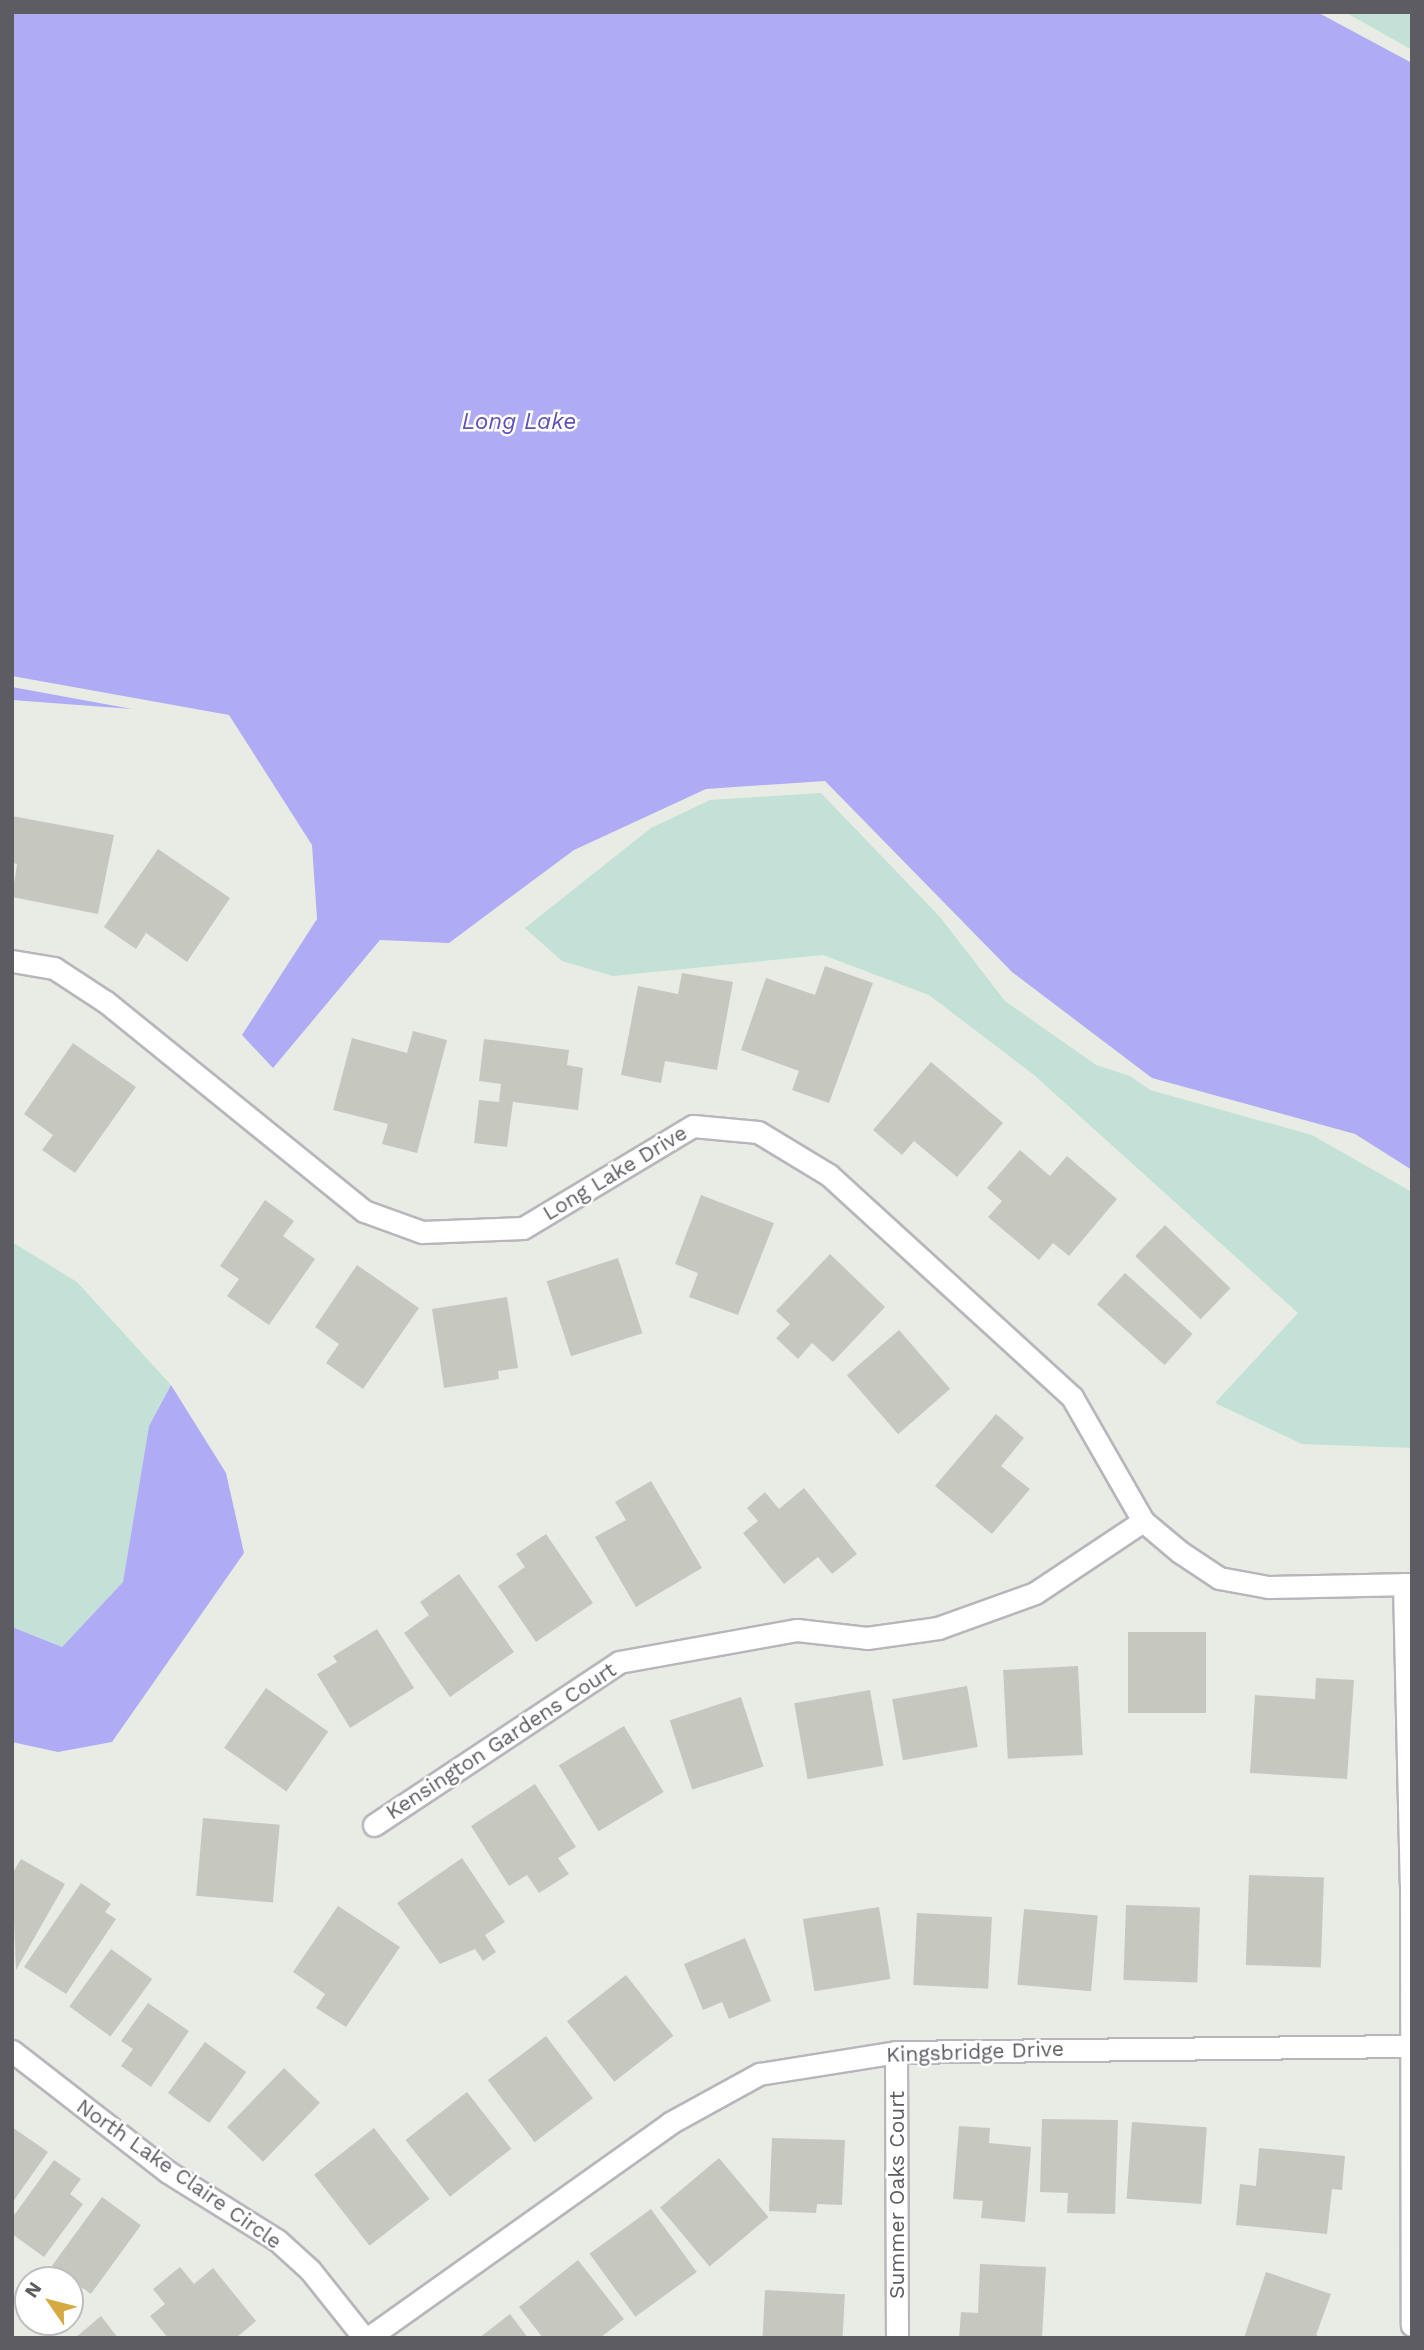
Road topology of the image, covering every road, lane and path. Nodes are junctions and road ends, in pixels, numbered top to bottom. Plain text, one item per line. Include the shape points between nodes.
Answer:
1 (12, 961) edge
2 (1143, 1521) junction
3 (1408, 1584) edge
4 (374, 1825) dead end
5 (1411, 2046) edge
6 (12, 2052) edge
7 (896, 2052) junction
8 (1412, 2325) edge
9 (366, 2338) edge
10 (897, 2338) edge

1 - 2 street, Long Lake Drive via 54,968 106,1002 364,1211 422,1232 523,1228 693,1126 758,1132 829,1175 1072,1397
2 - 3 street, Long Lake Drive via 1219,1578 1268,1587
2 - 4 street, Kensington Gardens Court via 1034,1593 938,1628 867,1638 797,1630 619,1662
3 - 5 street
5 - 7 street, Kingsbridge Drive
5 - 8 street
6 - 9 street, North Lake Claire Circle via 168,2172 277,2240 310,2270
7 - 9 street, Kingsbridge Drive via 760,2074 670,2123
7 - 10 street, Summer Oaks Court

